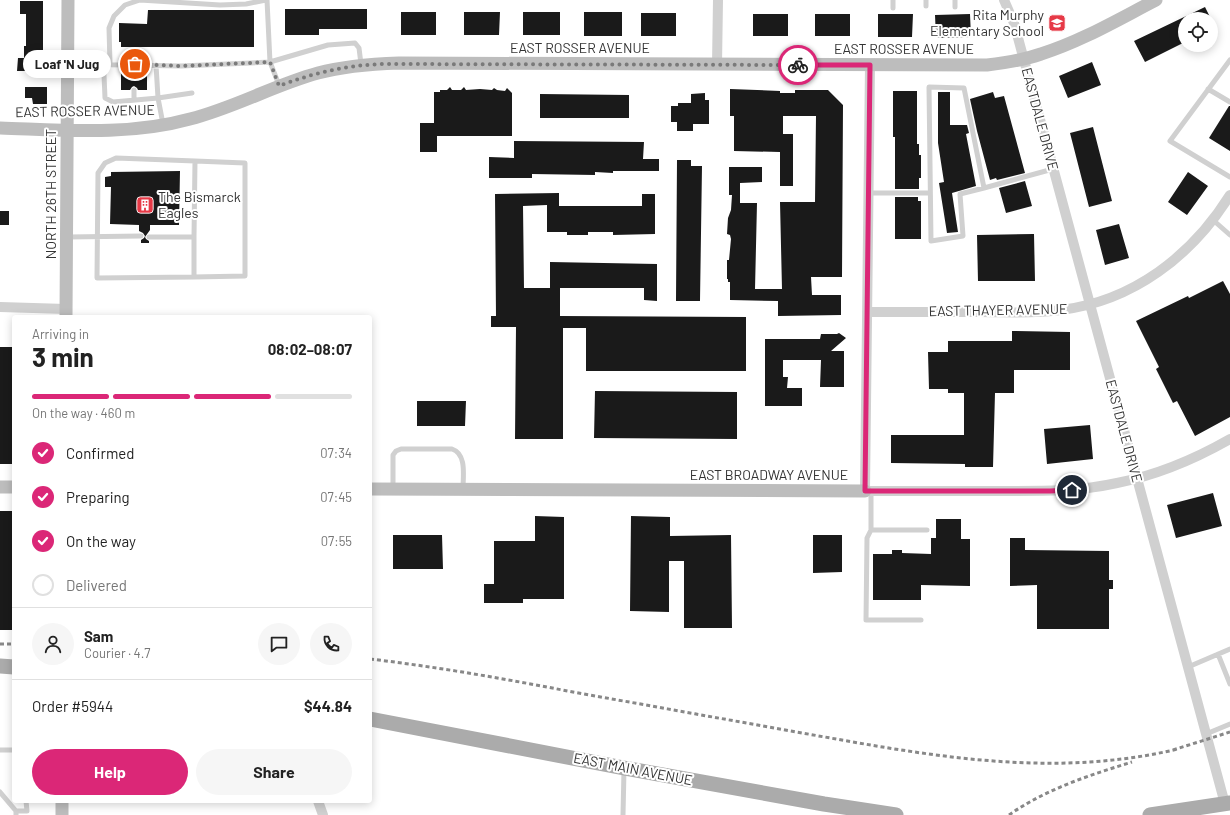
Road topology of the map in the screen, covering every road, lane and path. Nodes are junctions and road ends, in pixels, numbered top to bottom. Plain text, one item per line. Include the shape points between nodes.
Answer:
1 (68, 0) edge
2 (266, 0) edge
3 (718, 0) edge
4 (893, 0) edge
5 (926, 0) edge
6 (956, 0) edge
7 (1004, 0) edge
8 (1156, 0) edge
9 (926, 6) dead end
10 (955, 7) dead end
11 (893, 8) dead end
12 (1024, 59) junction
13 (1230, 60) edge
14 (270, 62) junction
15 (68, 64) junction
16 (108, 64) junction
17 (156, 65) junction
18 (361, 65) junction
19 (717, 65) junction
20 (870, 65) junction
21 (279, 86) junction
22 (1208, 89) junction
23 (134, 90) dead end
24 (192, 93) dead end
25 (158, 98) junction
26 (134, 100) junction
27 (1230, 102) edge
28 (163, 125) junction
29 (0, 128) edge
30 (68, 130) junction
31 (195, 161) junction
32 (1053, 169) junction
33 (1230, 177) edge
34 (984, 188) junction
35 (868, 193) junction
36 (930, 193) junction
37 (1230, 195) edge
38 (1213, 220) junction
39 (1230, 235) edge
40 (67, 236) junction
41 (97, 236) junction
42 (141, 236) dead end
43 (149, 236) dead end
44 (194, 237) junction
45 (194, 277) junction
46 (1090, 305) junction
47 (0, 307) edge
48 (867, 312) junction
49 (66, 313) edge
50 (1230, 439) edge
51 (1137, 478) junction
52 (0, 487) edge
53 (12, 488) edge
54 (372, 489) edge
55 (393, 489) junction
56 (463, 489) junction
57 (868, 491) junction
58 (871, 530) junction
59 (927, 530) dead end
60 (921, 620) dead end
61 (1230, 649) edge
62 (1218, 654) junction
63 (0, 666) edge
64 (12, 666) edge
65 (1188, 667) junction
66 (1230, 684) edge
67 (372, 718) edge
68 (1230, 724) edge
69 (1206, 734) junction
70 (0, 750) edge
71 (12, 750) edge
72 (624, 768) junction
73 (0, 792) edge
74 (26, 803) edge
75 (62, 803) edge
76 (319, 803) edge
77 (1227, 803) edge
78 (16, 813) edge
79 (62, 815) edge
80 (323, 815) edge
81 (624, 815) edge
82 (896, 815) edge
83 (1150, 815) edge

1 - 15 street, NORTH 26TH STREET
2 - 14 lane
2 - 16 lane via 220,5 140,0 125,5 114,16 109,28
3 - 19 street
4 - 11 lane
5 - 9 lane
6 - 10 lane
7 - 12 street, EASTDALE DRIVE via 1014,23
8 - 12 street, EAST ROSSER AVENUE via 1067,45
12 - 20 street, EAST ROSSER AVENUE via 972,66
12 - 32 street, EASTDALE DRIVE
13 - 22 lane
14 - 17 lane
14 - 18 lane via 328,45 355,43 359,48
14 - 21 lane
15 - 16 lane
15 - 30 street, NORTH 26TH STREET
16 - 17 lane via 135,67
16 - 26 lane via 104,75 105,98 113,102
17 - 25 lane
18 - 19 street, EAST ROSSER AVENUE
18 - 21 street, EAST ROSSER AVENUE via 318,73
19 - 20 street, EAST ROSSER AVENUE
20 - 35 street
21 - 28 street, EAST ROSSER AVENUE via 214,112
22 - 27 lane
22 - 33 lane via 1170,141
23 - 26 lane
24 - 25 lane
25 - 26 lane
25 - 28 lane
28 - 30 street, EAST ROSSER AVENUE
29 - 30 street, EAST ROSSER AVENUE
30 - 40 street, NORTH 26TH STREET
31 - 41 lane via 116,158 105,163 98,173
31 - 44 lane
31 - 45 lane via 246,163 245,276
32 - 34 lane
32 - 46 street, EASTDALE DRIVE
34 - 36 lane via 960,194 963,236 931,241
34 - 36 lane via 964,88 929,87
35 - 36 lane
35 - 48 street
37 - 38 street, EAST THAYER AVENUE
38 - 39 lane
38 - 46 street, EAST THAYER AVENUE via 1182,254 1157,273 1118,294
40 - 41 lane
40 - 49 street, NORTH 26TH STREET
41 - 42 lane
41 - 45 lane via 97,278
43 - 44 lane
44 - 45 lane
46 - 48 street, EAST THAYER AVENUE via 1043,312
46 - 51 street, EASTDALE DRIVE
47 - 49 street
48 - 57 street
50 - 51 street, EAST BROADWAY AVENUE via 1197,456
51 - 57 street, EAST BROADWAY AVENUE via 1097,487 1050,491
51 - 65 street, EASTDALE DRIVE
52 - 53 street
54 - 55 street, EAST BROADWAY AVENUE
55 - 56 street, EAST BROADWAY AVENUE
55 - 56 lane via 393,455 401,449 456,450 462,459
56 - 57 street, EAST BROADWAY AVENUE
57 - 58 lane
58 - 59 lane
58 - 60 lane via 867,538 866,620
61 - 62 lane
62 - 65 lane
62 - 66 lane
63 - 64 main road
65 - 69 street, EASTDALE DRIVE
67 - 72 main road, EAST MAIN AVENUE
68 - 69 lane
69 - 77 street, EASTDALE DRIVE
70 - 71 lane
72 - 81 lane
72 - 82 main road, EAST MAIN AVENUE
73 - 78 lane
74 - 78 lane via 26,811
75 - 79 street
76 - 80 street
77 - 83 main road

